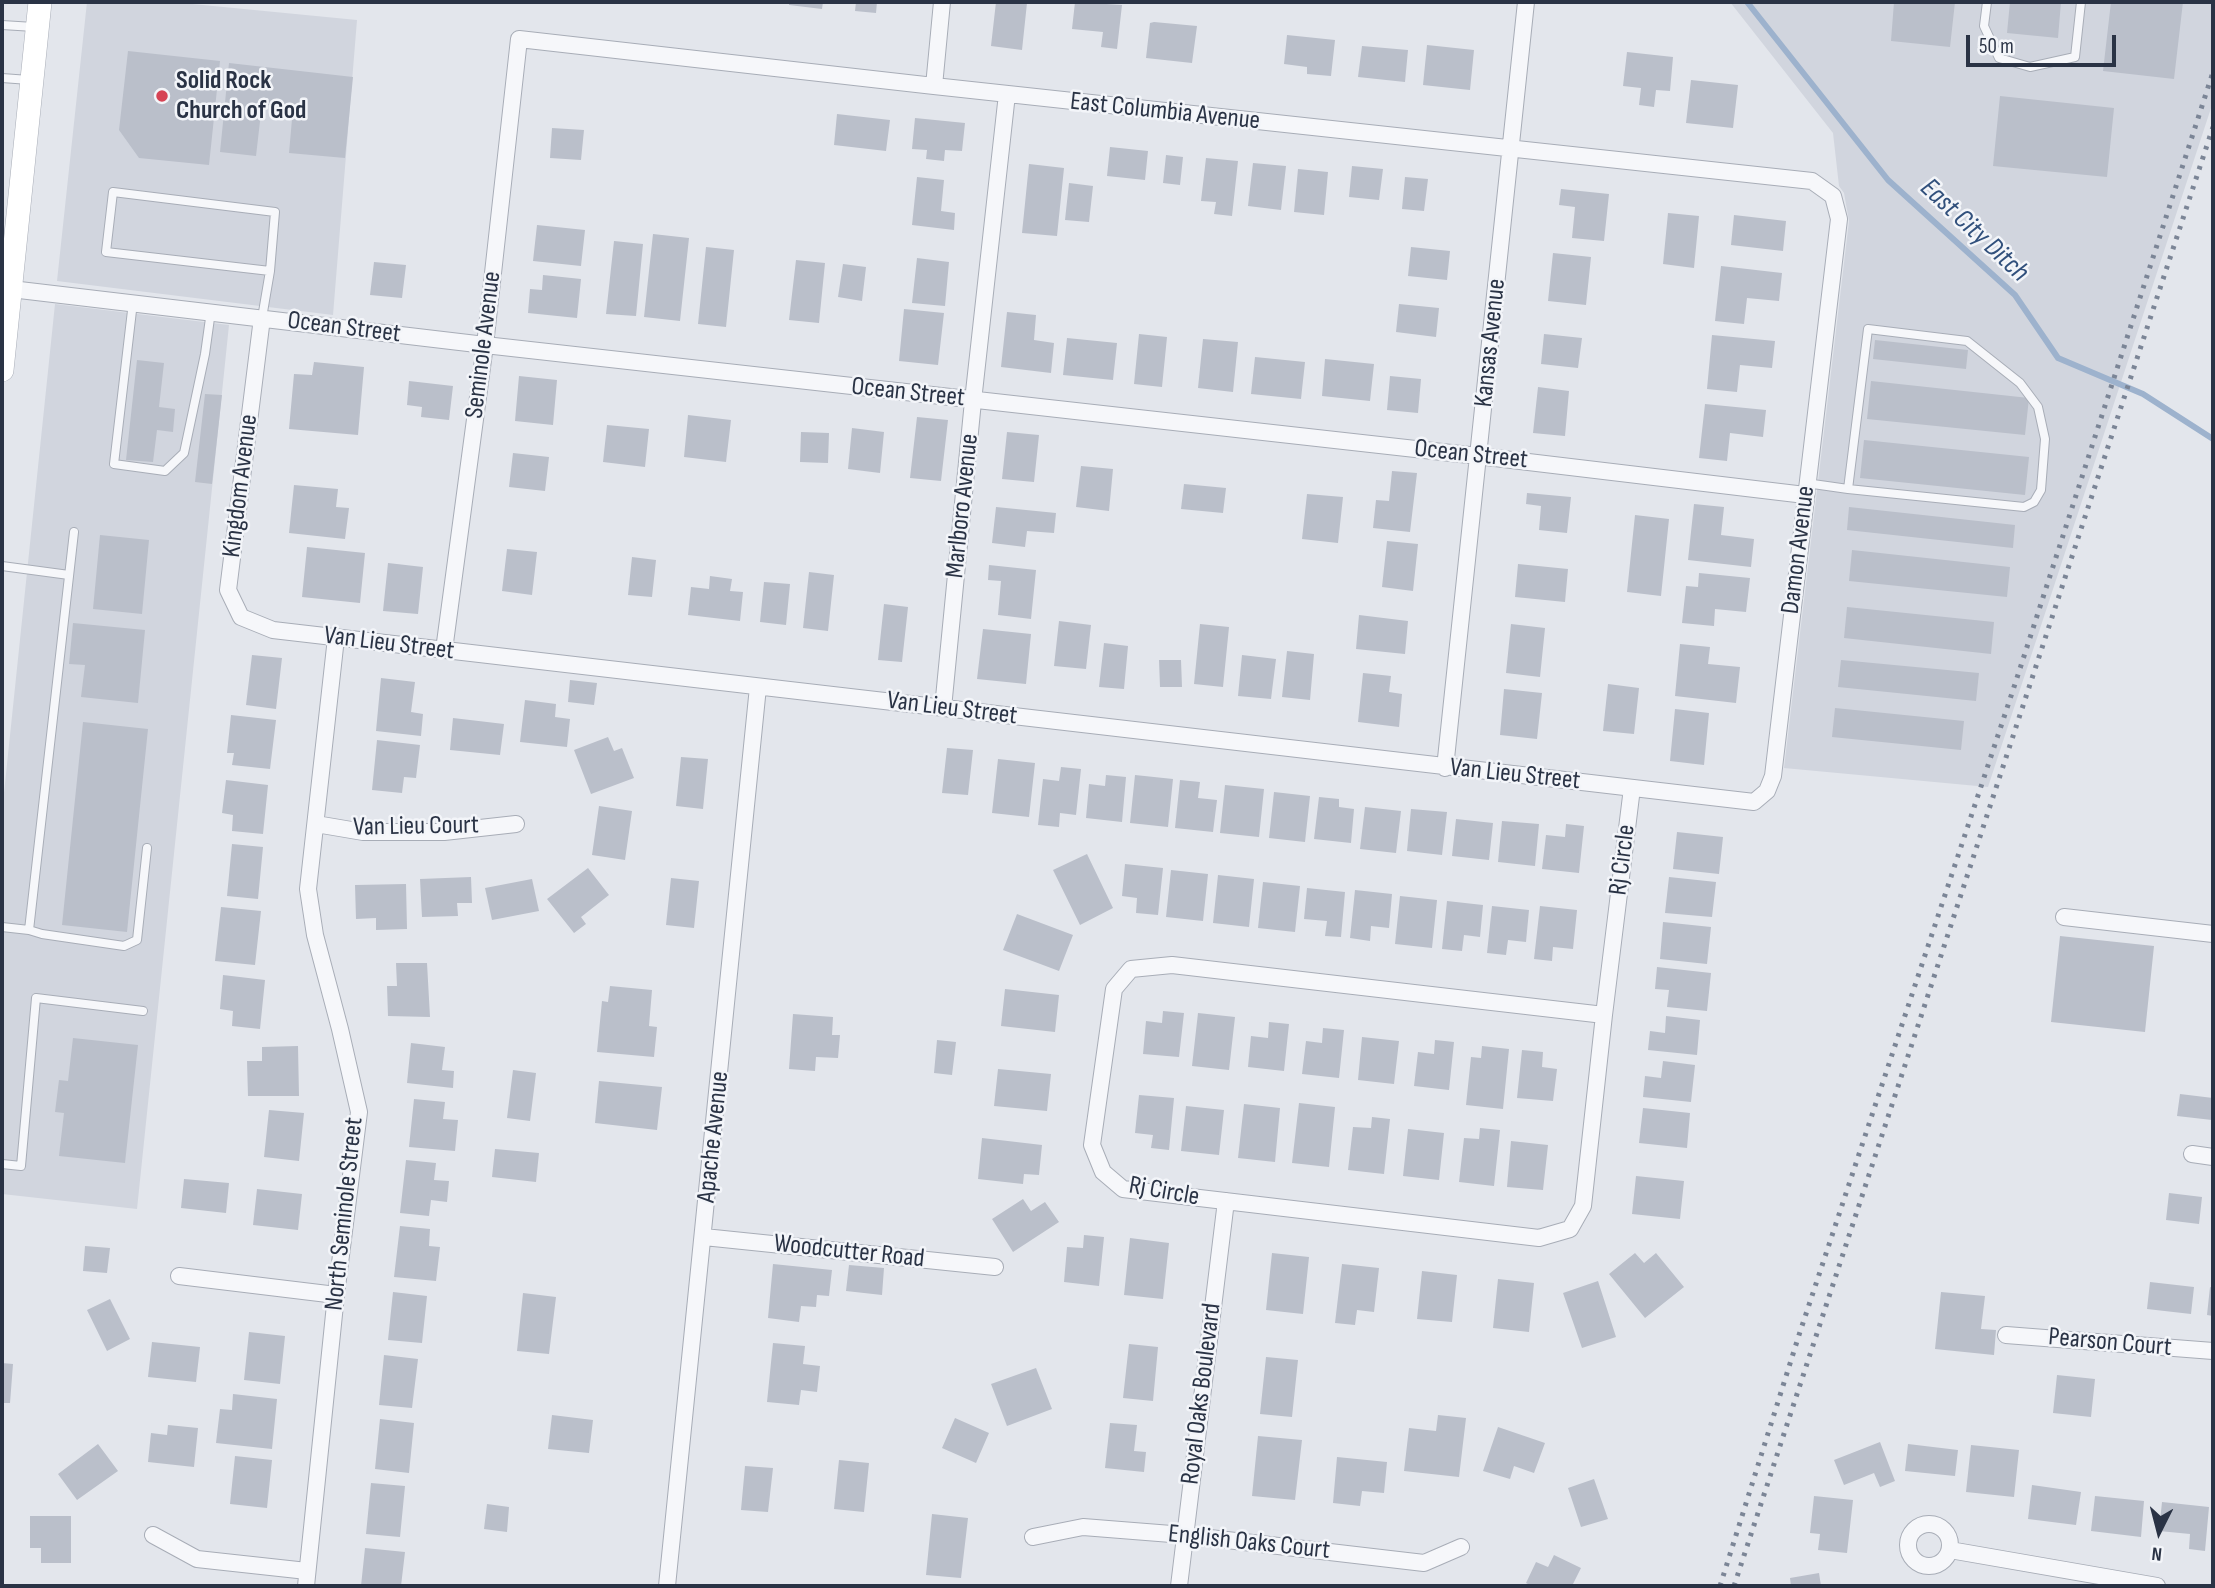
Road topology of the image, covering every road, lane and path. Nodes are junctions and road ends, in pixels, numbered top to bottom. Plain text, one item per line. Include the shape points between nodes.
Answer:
1 (40, 2) edge
2 (942, 2) edge
3 (1526, 2) edge
4 (1987, 2) edge
5 (2081, 2) edge
6 (2, 25) edge
7 (37, 27) junction
8 (519, 38) joint
9 (2, 78) edge
10 (32, 80) junction
11 (934, 86) junction
12 (1007, 94) junction
13 (1512, 150) junction
14 (1812, 181) joint
15 (8, 248) edge
16 (270, 271) junction
17 (11, 289) junction
18 (132, 302) junction
19 (211, 311) junction
20 (262, 318) junction
21 (485, 345) junction
22 (2, 370) edge
23 (973, 401) junction
24 (1478, 456) junction
25 (1806, 489) junction
26 (1848, 489) junction
27 (74, 532) dead end
28 (2, 566) edge
29 (69, 575) junction
30 (273, 630) joint
31 (336, 638) junction
32 (444, 650) junction
33 (758, 687) junction
34 (943, 708) junction
35 (1445, 768) junction
36 (1632, 788) junction
37 (316, 824) junction
38 (516, 824) dead end
39 (147, 848) dead end
40 (2064, 917) dead end
41 (2, 927) edge
42 (29, 930) junction
43 (2213, 934) edge
44 (143, 1011) dead end
45 (1604, 1015) junction
46 (2192, 1154) dead end
47 (2213, 1157) edge
48 (2, 1164) edge
49 (1226, 1202) junction
50 (704, 1237) junction
51 (995, 1267) dead end
52 (179, 1276) dead end
53 (336, 1295) junction
54 (2006, 1335) dead end
55 (2213, 1351) edge
56 (153, 1535) dead end
57 (1184, 1535) junction
58 (1033, 1537) dead end
59 (1461, 1547) dead end
60 (1950, 1550) dead end
61 (306, 1579) edge
62 (667, 1586) edge
63 (1179, 1586) edge
64 (2157, 1586) edge

1 - 7 main road
2 - 11 street
3 - 13 street, Kansas Avenue
4 - 5 lane via 1984,26 1999,58 2030,67 2075,57
6 - 7 lane
7 - 10 main road
8 - 11 street, East Columbia Avenue
8 - 21 street, Seminole Avenue
9 - 10 lane
10 - 15 main road
11 - 12 street, East Columbia Avenue
12 - 13 street, East Columbia Avenue
12 - 23 street, Marlboro Avenue
13 - 14 street, East Columbia Avenue
13 - 24 street, Kansas Avenue
14 - 25 street, Damon Avenue via 1833,196 1839,219
15 - 17 main road
16 - 16 lane via 275,212 113,192 106,252
16 - 20 lane
17 - 18 street, Ocean Street
17 - 22 main road
18 - 19 street, Ocean Street
18 - 19 lane via 114,464 165,471 184,453
19 - 20 street, Ocean Street
20 - 21 street, Ocean Street
20 - 30 street, Kingdom Avenue via 229,590 241,617
21 - 23 street, Ocean Street
21 - 32 street, Seminole Avenue
23 - 24 street, Ocean Street
23 - 34 street, Marlboro Avenue
24 - 25 street, Ocean Street
24 - 35 street, Kansas Avenue
25 - 26 lane
25 - 36 street, Damon Avenue via 1773,776 1767,791 1754,802
26 - 26 lane via 2024,507 2034,502 2041,490 2045,439 2038,407 2021,383 1967,341 1868,329
27 - 29 lane
28 - 29 lane
29 - 42 lane
30 - 31 street, Van Lieu Street
31 - 32 street, Van Lieu Street
31 - 37 street, North Seminole Street
32 - 33 street, Van Lieu Street
33 - 34 street, Van Lieu Street
33 - 50 street, Apache Avenue
34 - 35 street, Van Lieu Street
35 - 36 street, Van Lieu Street
36 - 45 street, Rj Circle
37 - 38 street, Van Lieu Court via 363,832 444,832
37 - 53 street, North Seminole Street via 308,889 359,1112
39 - 42 lane via 137,940 124,946
40 - 43 street
41 - 42 lane
44 - 48 lane via 36,998 20,1166
45 - 49 street, Rj Circle via 1583,1206 1570,1229 1539,1238
45 - 49 street, Rj Circle via 1172,965 1131,969 1114,989 1092,1145 1103,1172 1123,1189
46 - 47 street
49 - 57 street, Royal Oaks Boulevard
50 - 51 street, Woodcutter Road
50 - 62 street, Apache Avenue
52 - 53 street
53 - 61 street, North Seminole Street
54 - 55 street, Pearson Court
56 - 61 street via 197,1559
57 - 58 street, English Oaks Court via 1083,1527
57 - 59 street, English Oaks Court via 1423,1563
57 - 63 street, Royal Oaks Boulevard
60 - 64 street

